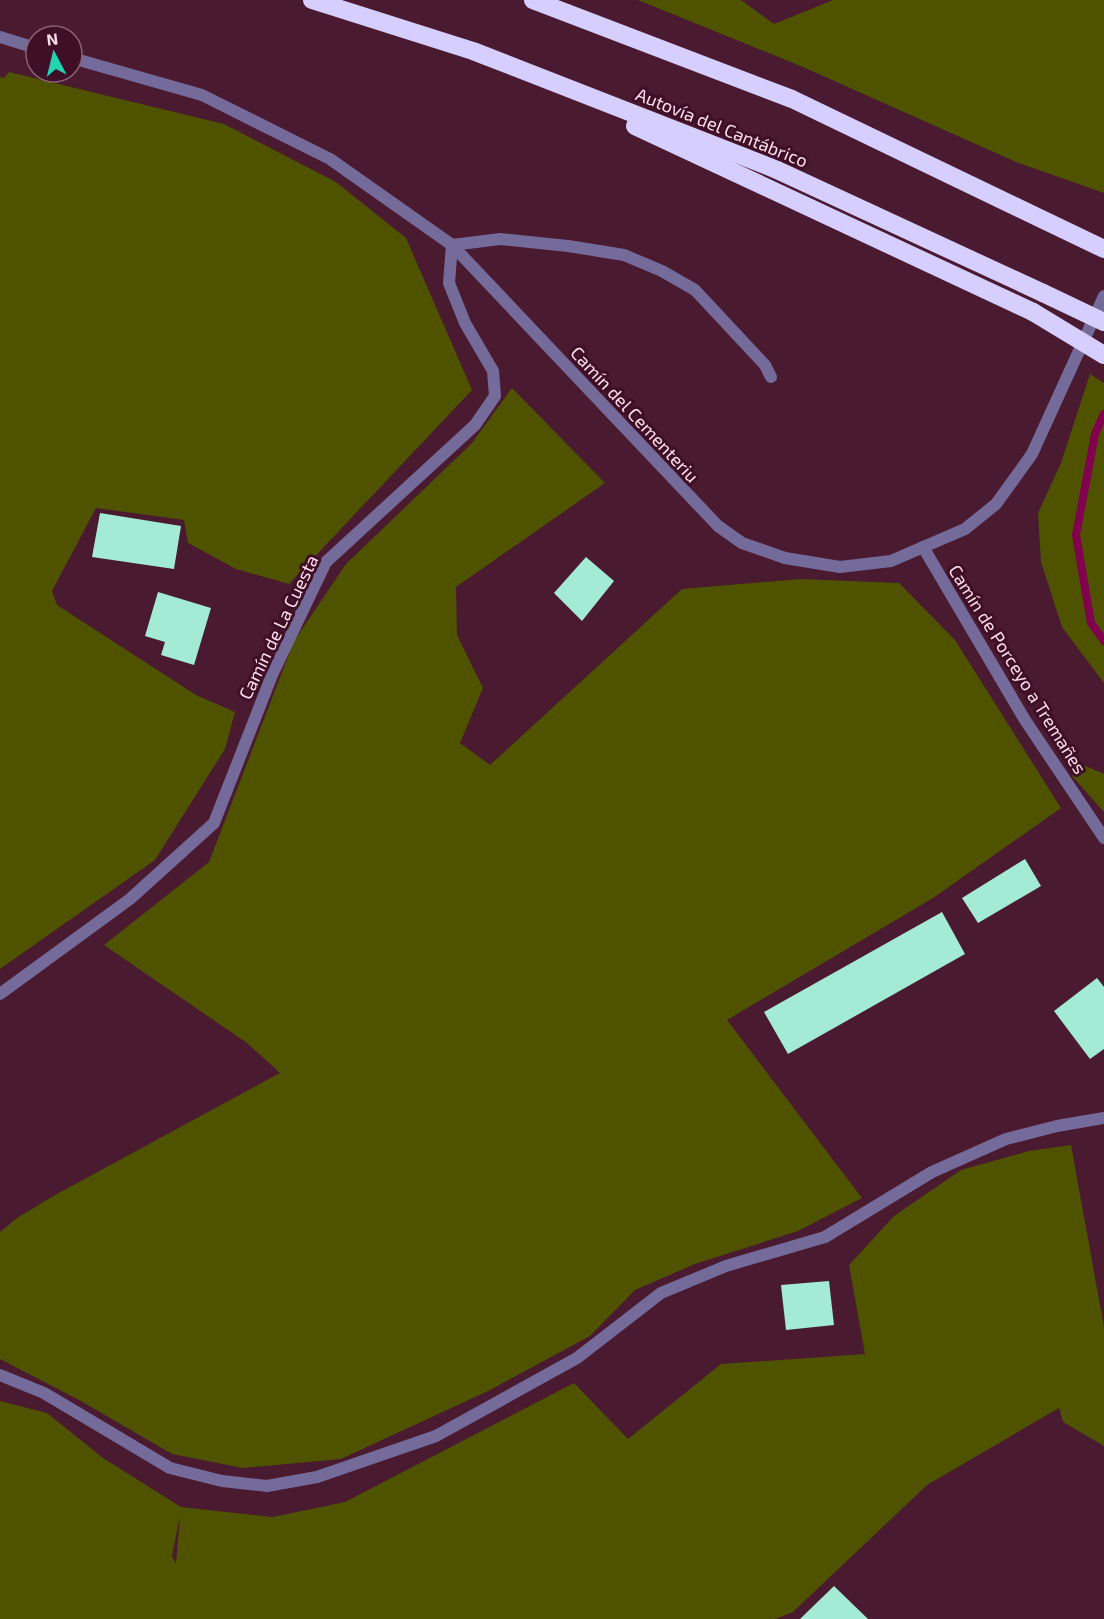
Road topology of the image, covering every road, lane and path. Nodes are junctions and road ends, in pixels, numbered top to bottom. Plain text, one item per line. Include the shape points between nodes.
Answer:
1 (312, 0) edge
2 (533, 0) edge
3 (0, 37) edge
4 (24, 44) edge
5 (473, 51) junction
6 (84, 61) edge
7 (452, 245) junction
8 (1104, 249) edge
9 (1104, 296) edge
10 (1104, 322) edge
11 (1104, 355) edge
12 (771, 378) dead end
13 (923, 547) junction
14 (1104, 838) edge
15 (0, 994) edge
16 (1104, 1118) edge
17 (0, 1375) edge

1 - 5 highway, Autovía del Cantábrico
2 - 8 highway via 792,99
3 - 4 street
5 - 10 highway, Autovía del Cantábrico, bridge via 775,169
5 - 11 highway, bridge via 1033,312
6 - 7 street, Camín del Cementeriu via 202,95 330,159
7 - 12 street via 501,239 624,255 695,290 765,365
7 - 13 street, Camín del Cementeriu via 710,519 742,543 785,558 840,567 891,561
7 - 15 street, Camín de La Cuesta via 449,283 465,323 493,371 495,396 475,425 326,562 272,675 214,823 130,899
9 - 13 street, Camín del Cementeriu via 1032,454 1002,496 965,529
13 - 14 street, Camín de Porceyo a Tremañes via 1025,720
16 - 17 street via 1005,1139 932,1172 825,1237 726,1266 661,1293 577,1358 436,1436 317,1477 267,1486 222,1481 170,1468 44,1394

